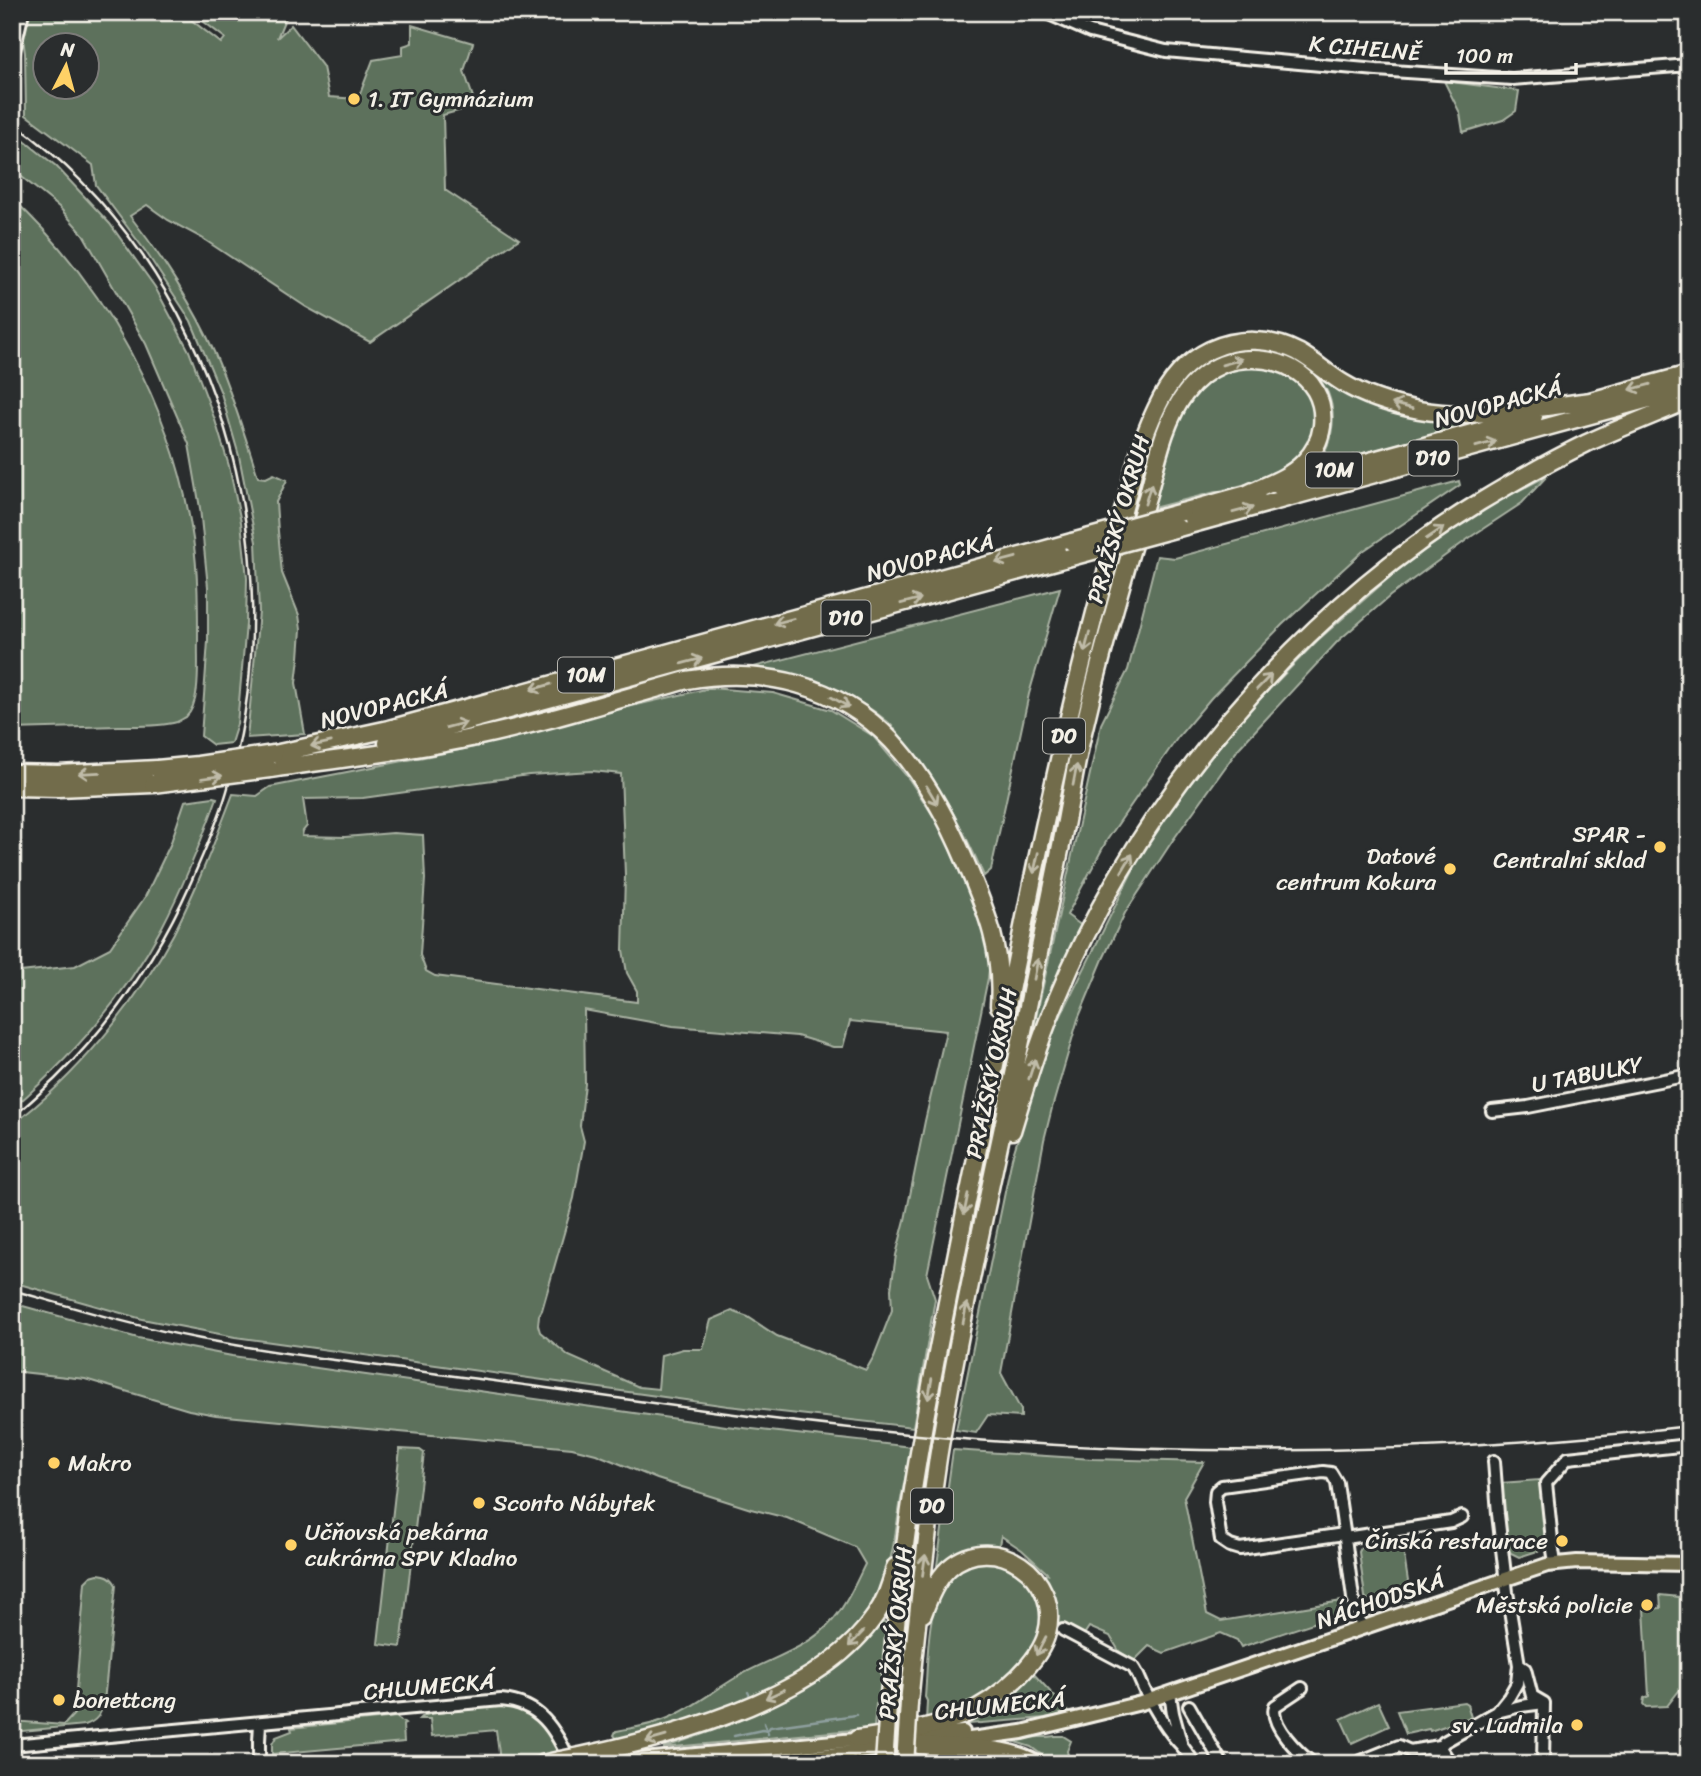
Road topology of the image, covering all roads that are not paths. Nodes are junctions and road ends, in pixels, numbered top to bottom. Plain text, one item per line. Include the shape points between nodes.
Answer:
1 (23, 12) edge
2 (1044, 12) edge
3 (12, 59) edge
4 (1689, 65) edge
5 (1689, 374) edge
6 (1689, 388) edge
7 (1689, 400) edge
8 (1591, 401) junction
9 (1247, 494) junction
10 (1180, 520) junction
11 (272, 761) junction
12 (12, 773) edge
13 (155, 777) junction
14 (12, 787) edge
15 (994, 1065) junction
16 (1689, 1075) edge
17 (1492, 1111) dead end
18 (982, 1227) junction
19 (1689, 1445) edge
20 (1494, 1461) dead end
21 (1462, 1517) dead end
22 (908, 1521) junction
23 (1345, 1536) junction
24 (1555, 1563) junction
25 (1689, 1564) edge
26 (1505, 1579) junction
27 (1362, 1628) junction
28 (1063, 1630) dead end
29 (916, 1633) junction
30 (1519, 1665) junction
31 (1302, 1688) dead end
32 (1170, 1694) junction
33 (1150, 1700) junction
34 (1544, 1703) junction
35 (1189, 1706) dead end
36 (1497, 1712) junction
37 (1091, 1716) junction
38 (260, 1723) junction
39 (857, 1739) junction
40 (1209, 1741) junction
41 (12, 1745) edge
42 (919, 1745) junction
43 (1182, 1746) junction
44 (1439, 1746) junction
45 (570, 1760) edge
46 (1192, 1760) edge
47 (259, 1764) edge
48 (542, 1764) edge
49 (601, 1764) edge
50 (739, 1764) edge
51 (884, 1764) edge
52 (905, 1764) edge
53 (1036, 1764) edge
54 (1222, 1764) edge
55 (1313, 1764) edge
56 (1354, 1764) edge
57 (1426, 1764) edge
58 (1451, 1764) edge
59 (1543, 1764) edge

1 - 3 street
2 - 4 street, K CIHELNĚ via 1090,32 1166,51 1363,69 1512,79
5 -> 8 highway, NOVOPACKÁ
10 -> 6 highway, NOVOPACKÁ / D10
18 -> 7 highway via 1042,1036 1079,951 1148,829 1222,727 1296,648 1420,543 1555,459
8 - 9 highway, NOVOPACKÁ / 10M
8 -> 15 highway, PRAŽSKÝ OKRUH / D0 via 1486,412 1423,411 1357,390 1291,349 1264,341 1213,348 1174,379 1154,412 1107,567 1048,807
9 - 10 highway, NOVOPACKÁ / 10M
18 -> 9 highway, PRAŽSKÝ OKRUH / D0 via 1085,725 1164,439 1179,403 1208,372 1245,359 1267,359 1302,375 1321,407 1322,422 1318,441 1301,465
10 -> 11 highway, NOVOPACKÁ / 10M, bridge via 1072,542
11 -> 10 highway, NOVOPACKÁ / D10, bridge via 333,756 403,739 1067,558
11 - 13 highway, NOVOPACKÁ / 10M, bridge
11 -> 15 highway via 405,750 472,738 710,676 765,677 830,696 892,740 944,816 964,858 998,955
13 -> 12 highway, NOVOPACKÁ / 10M
13 - 14 highway, NOVOPACKÁ / 10M via 58,788
15 -> 22 highway, PRAŽSKÝ OKRUH / D0
16 - 17 street, U TABULKY
29 -> 18 highway, PRAŽSKÝ OKRUH / D0 via 938,1458
19 - 24 street via 1568,1458 1546,1483
20 - 26 street
21 - 23 street
22 -> 45 highway via 881,1606 860,1635 825,1665 772,1696 709,1721
22 - 51 highway, PRAŽSKÝ OKRUH / D0, bridge
23 - 23 street via 1337,1483 1331,1473 1222,1486 1216,1491 1221,1540 1234,1548
23 - 27 street
24 - 25 main road, NÁCHODSKÁ
24 - 26 main road, NÁCHODSKÁ
26 - 27 main road, NÁCHODSKÁ
26 - 30 street
27 - 32 main road, NÁCHODSKÁ
28 - 33 street via 1128,1664
29 -> 39 highway via 944,1574 974,1556 995,1555 1021,1564 1046,1595 1049,1608 1044,1643 1017,1678 986,1703 928,1727
29 - 52 highway, PRAŽSKÝ OKRUH / D0, bridge
30 - 34 street via 1525,1670 1532,1696
30 - 36 street via 1517,1683
31 - 55 street via 1275,1706 1274,1718 1297,1752
32 - 33 main road, NÁCHODSKÁ
32 - 43 street
33 - 37 main road, NÁCHODSKÁ
33 - 43 street
34 - 36 street
34 - 59 street
35 - 40 street
36 - 44 street
37 - 39 main road, CHLUMECKÁ via 944,1734
37 - 42 main road, CHLUMECKÁ via 1022,1732
38 - 41 street, CHLUMECKÁ
38 - 45 street, CHLUMECKÁ via 508,1700 543,1717
38 - 47 street
39 - 49 main road, CHLUMECKÁ
40 - 46 street
40 - 54 street
42 - 50 main road, CHLUMECKÁ
42 - 53 highway via 1000,1751
43 - 46 street
44 - 56 street via 1410,1751 1399,1746
44 - 57 street
44 - 58 street
45 - 48 highway

